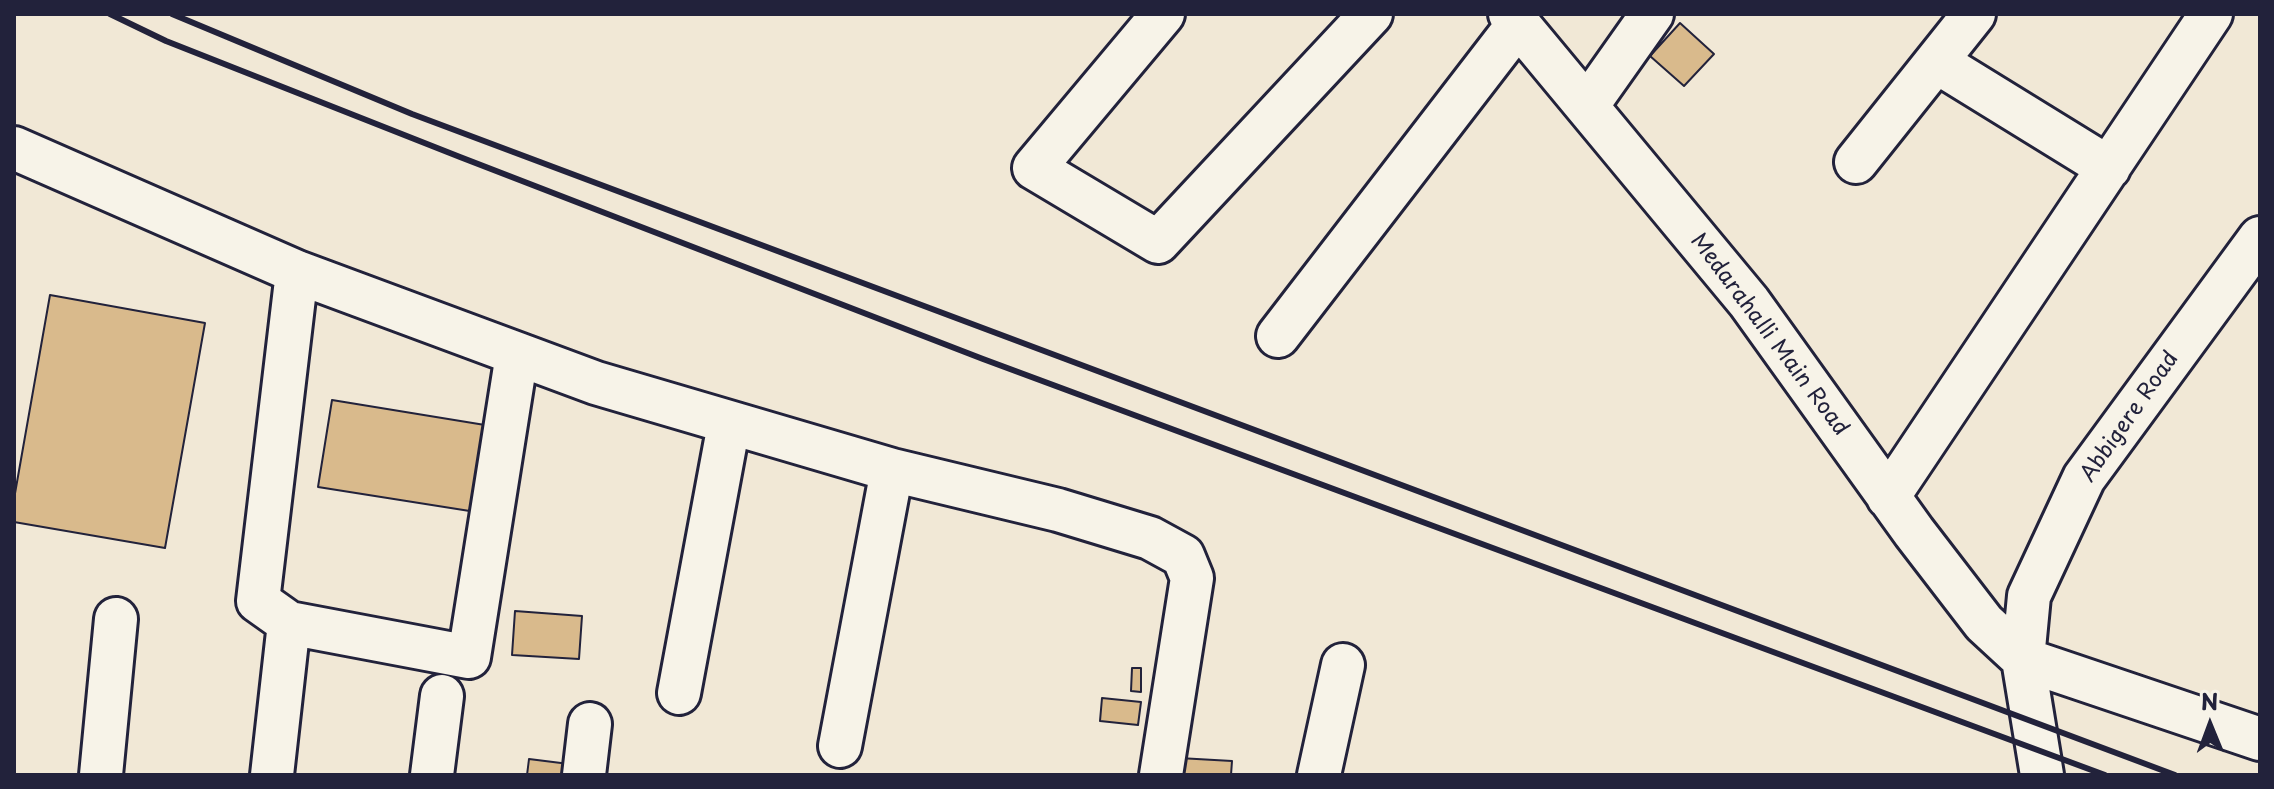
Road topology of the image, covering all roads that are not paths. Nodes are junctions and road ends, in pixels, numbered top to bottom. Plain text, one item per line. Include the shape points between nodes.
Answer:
1 (1163, 14) edge
2 (1371, 14) edge
3 (1652, 14) edge
4 (1974, 14) edge
5 (2211, 14) edge
6 (1514, 17) edge
7 (1937, 62) junction
8 (1587, 106) junction
9 (14, 148) edge
10 (1856, 162) dead end
11 (2109, 168) junction
12 (2260, 238) edge
13 (297, 272) junction
14 (1278, 336) dead end
15 (517, 354) junction
16 (729, 424) junction
17 (892, 470) junction
18 (1888, 497) junction
19 (116, 619) dead end
20 (289, 623) junction
21 (2023, 659) junction
22 (1343, 665) dead end
23 (679, 693) dead end
24 (442, 696) dead end
25 (590, 724) dead end
26 (2260, 739) edge
27 (840, 746) dead end
28 (101, 775) edge
29 (272, 775) edge
30 (432, 775) edge
31 (584, 775) edge
32 (1161, 775) edge
33 (1319, 775) edge
34 (2042, 775) edge

1 - 2 street via 1034,168 1158,242
3 - 8 street
4 - 7 street
5 - 11 street
6 - 8 street, Medarahalli Main Road
6 - 14 street
7 - 10 street
7 - 11 street
8 - 18 street, Medarahalli Main Road via 1749,302
9 - 13 street
11 - 18 street
12 - 21 street, Abbigere Road via 2084,478 2029,596
13 - 15 street
13 - 20 street via 258,601
15 - 16 street
15 - 20 street via 469,657
16 - 17 street
16 - 23 street
17 - 27 street
17 - 32 street via 1058,510 1150,538 1183,556 1192,578
18 - 21 street, Medarahalli Main Road via 1984,623
19 - 28 street
20 - 29 street
21 - 26 street
21 - 34 street, Abbigere Road
22 - 33 street
24 - 30 street
25 - 31 street

